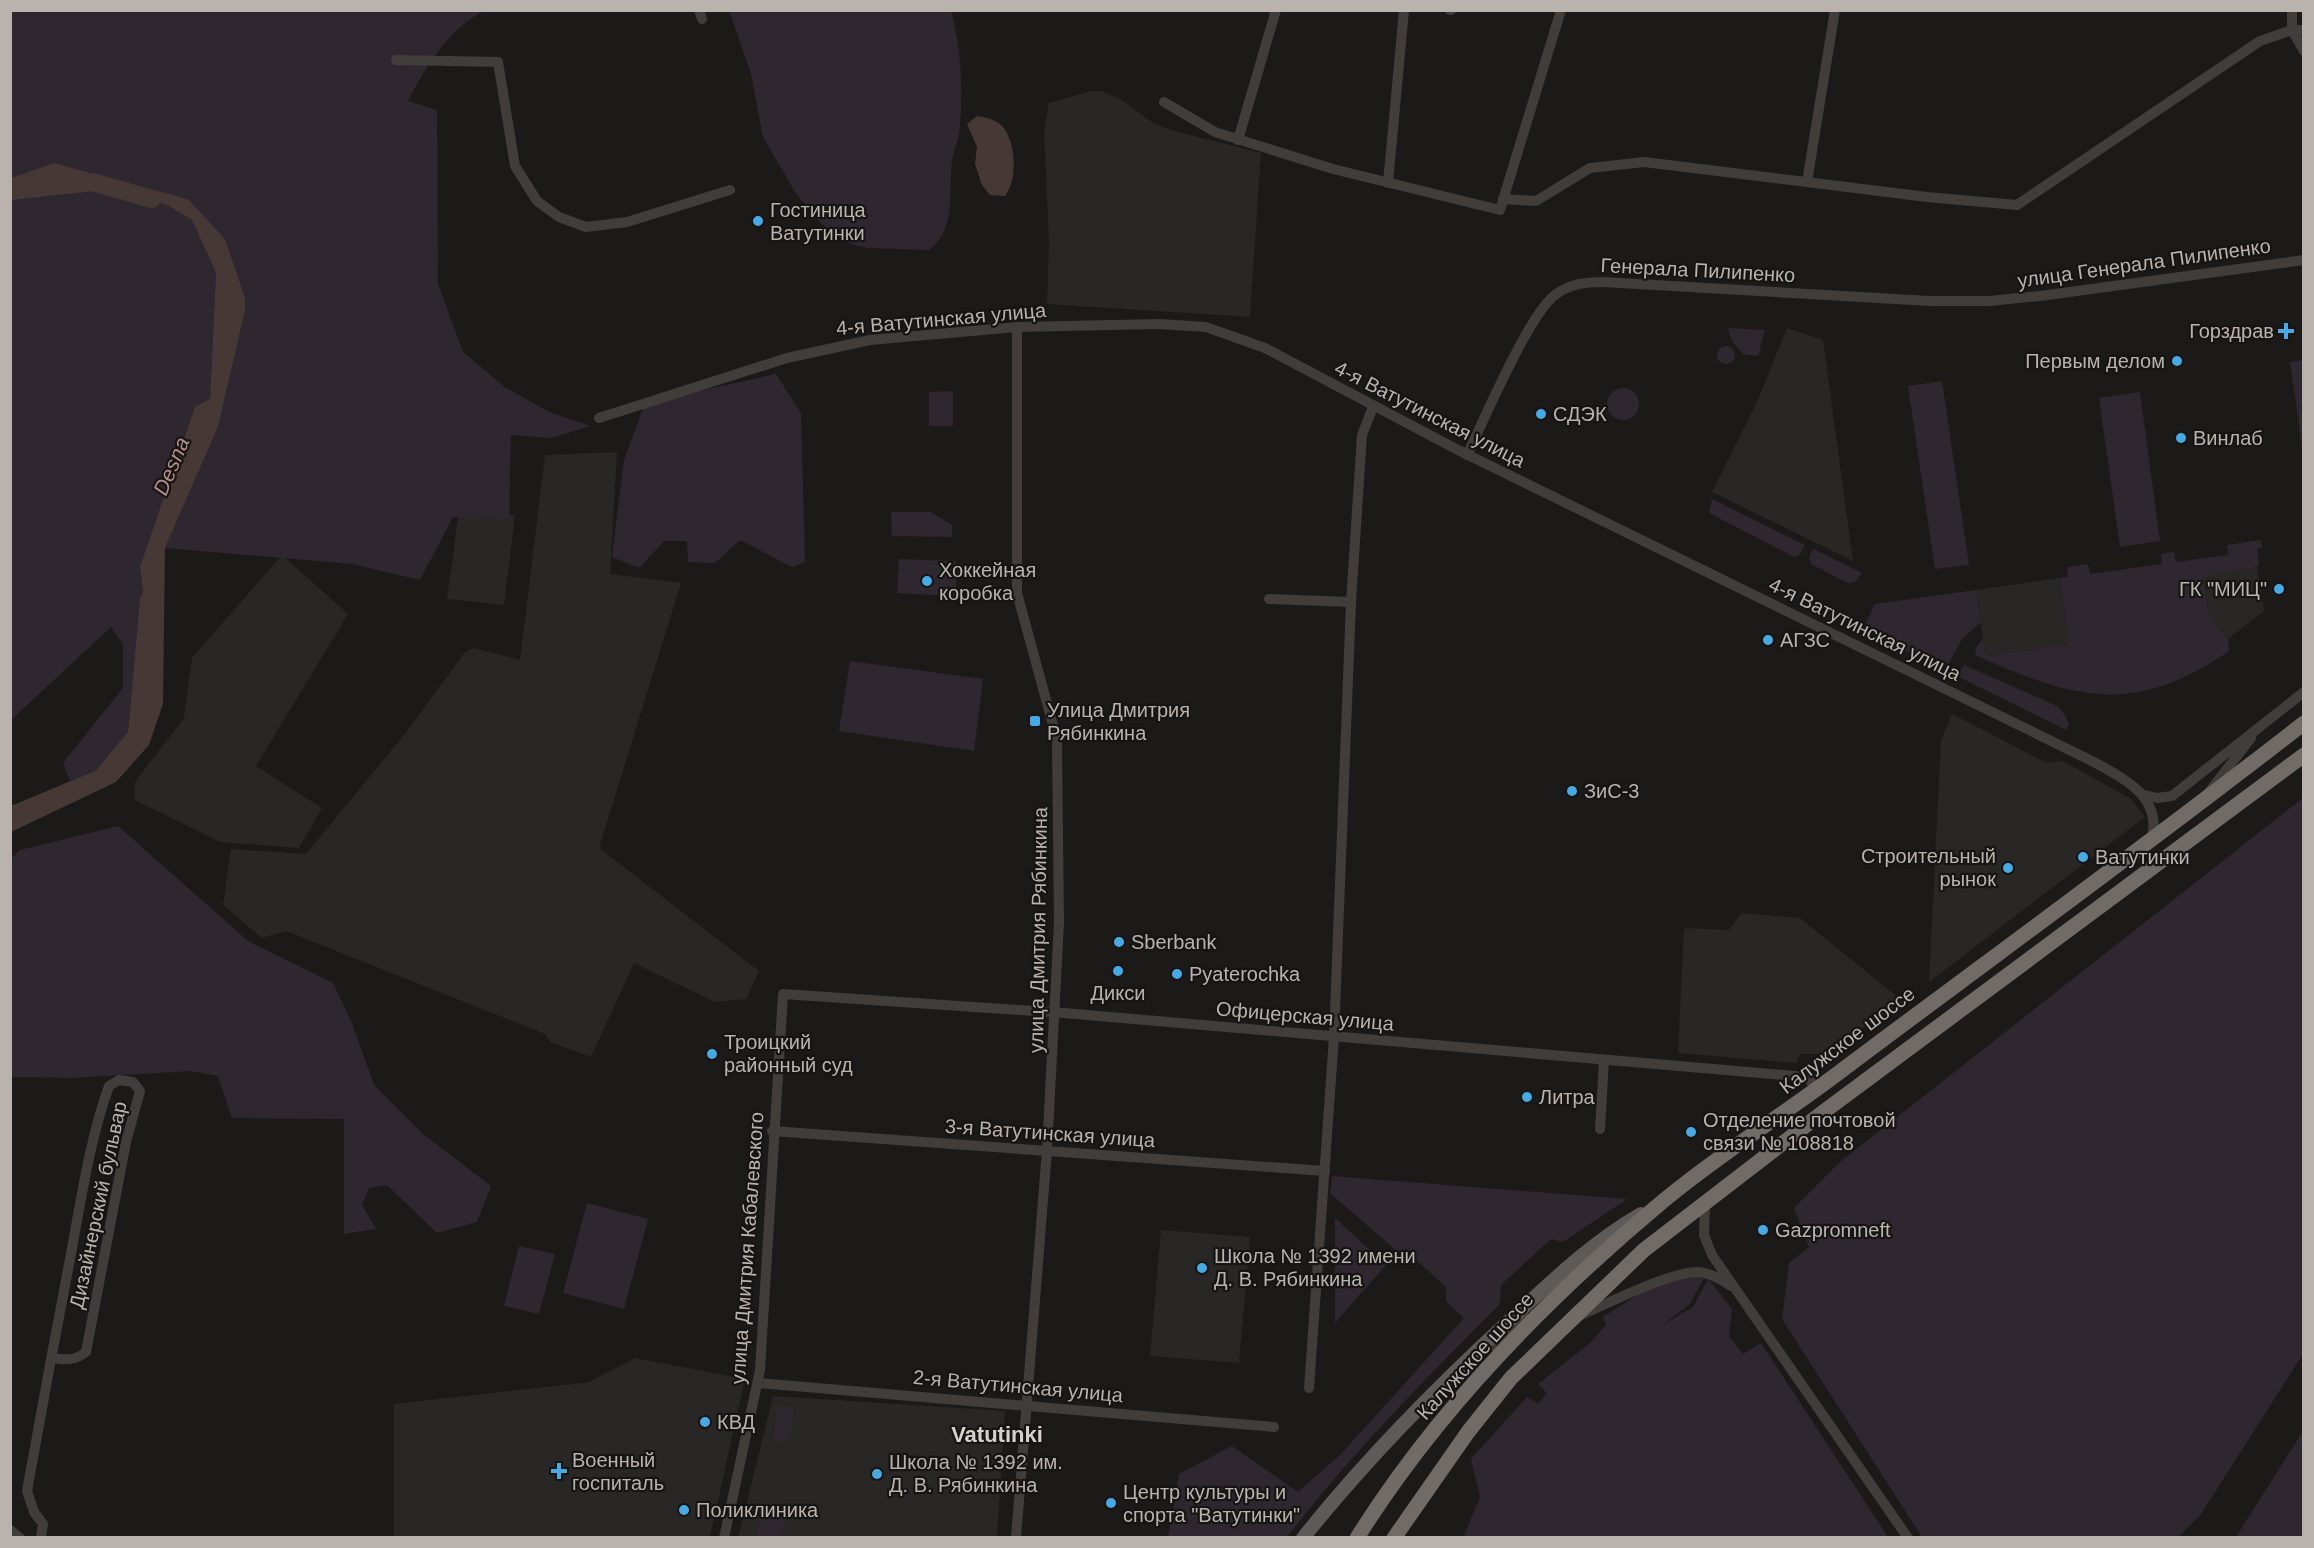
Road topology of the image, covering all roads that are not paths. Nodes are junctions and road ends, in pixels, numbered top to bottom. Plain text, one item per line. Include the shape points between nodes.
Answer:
1 (1276, 10) edge
2 (1404, 10) edge
3 (1561, 10) edge
4 (1834, 10) edge
5 (2292, 10) edge
6 (2292, 30) junction
7 (2304, 30) edge
8 (2304, 51) edge
9 (396, 60) dead end
10 (1164, 102) dead end
11 (1238, 140) junction
12 (1807, 182) junction
13 (1389, 183) junction
14 (730, 190) dead end
15 (1503, 199) junction
16 (2304, 260) edge
17 (1989, 301) joint
18 (1017, 327) junction
19 (1373, 407) junction
20 (599, 418) dead end
21 (1467, 455) junction
22 (1269, 599) dead end
23 (1351, 602) junction
24 (2304, 692) edge
25 (2274, 714) junction
26 (2304, 723) edge
27 (2304, 755) edge
28 (2145, 795) junction
29 (2202, 802) junction
30 (2151, 842) junction
31 (783, 994) joint
32 (1056, 1013) junction
33 (1334, 1037) junction
34 (1604, 1060) junction
35 (1818, 1089) junction
36 (1600, 1129) dead end
37 (772, 1131) junction
38 (1047, 1150) junction
39 (1325, 1171) junction
40 (1705, 1202) junction
41 (1661, 1203) junction
42 (1737, 1289) junction
43 (1538, 1294) junction
44 (1571, 1320) junction
45 (51, 1358) junction
46 (758, 1383) junction
47 (1309, 1388) dead end
48 (1459, 1401) junction
49 (1028, 1404) junction
50 (1274, 1427) dead end
51 (10, 1530) edge
52 (20, 1538) edge
53 (41, 1538) edge
54 (724, 1538) edge
55 (1016, 1538) edge
56 (1303, 1538) edge
57 (1358, 1538) edge
58 (1394, 1538) edge
59 (1908, 1538) edge

1 - 11 street
2 - 13 street
3 - 15 street
4 - 12 street
5 - 6 street
6 - 7 street
6 - 8 street
6 - 12 street via 2260,41 2017,204
9 - 14 street via 498,62 515,166 537,201 559,217 586,227 627,222
10 - 11 street via 1215,132
11 - 13 street
12 - 15 street via 1644,162 1590,168 1536,201
13 - 15 street via 1500,210
16 - 17 street, улица Генерала Пилипенко
17 - 21 street, Генерала Пилипенко via 1603,282 1574,285 1556,294 1538,313
18 - 19 street, 4-я Ватутинская улица via 1206,327 1265,348
18 - 20 street, 4-я Ватутинская улица via 870,340 828,348 709,381
18 - 32 street, улица Дмитрия Рябинкина via 1017,593 1059,759
19 - 21 street, 4-я Ватутинская улица
19 - 23 street via 1362,435
21 - 28 street, 4-я Ватутинская улица via 2061,744
22 - 23 street
23 - 33 street
24 - 25 street
25 - 28 street via 2172,796
25 - 29 street via 2242,748
26 - 29 highway, Калужское шоссе
27 - 40 highway
28 - 30 street via 2153,818
29 - 30 highway, Калужское шоссе
30 - 35 highway, Калужское шоссе
31 - 32 street, Офицерская улица
31 - 37 street, улица Дмитрия Кабалевского
32 - 33 street, Офицерская улица
32 - 38 street, улица Дмитрия Рябинкина
33 - 34 street, Офицерская улица
33 - 39 street
34 - 35 street, Офицерская улица via 1807,1077
34 - 36 street
35 - 41 highway, Калужское шоссе
37 - 38 street, 3-я Ватутинская улица
37 - 46 street, улица Дмитрия Кабалевского
38 - 39 street, 3-я Ватутинская улица
38 - 49 street, улица Дмитрия Рябинкина
39 - 47 street
40 - 42 street via 1704,1235 1712,1255
40 - 44 highway via 1644,1250
41 - 43 main road via 1614,1230
41 - 48 highway, Калужское шоссе via 1562,1293
42 - 44 street via 1712,1275 1696,1272 1629,1293
42 - 59 street
43 - 48 street
43 - 56 main road via 1413,1413
44 - 58 highway via 1511,1378
45 - 45 street, Дизайнерский бульвар via 78,1358 86,1352 126,1142 140,1090 133,1082 119,1080 109,1086 95,1126
45 - 53 street, Дизайнерский бульвар via 27,1491 43,1524
46 - 49 street, 2-я Ватутинская улица
46 - 54 street, улица Дмитрия Кабалевского
48 - 57 highway, Калужское шоссе via 1385,1494
49 - 50 street, 2-я Ватутинская улица
49 - 55 street, улица Дмитрия Рябинкина
51 - 52 street

